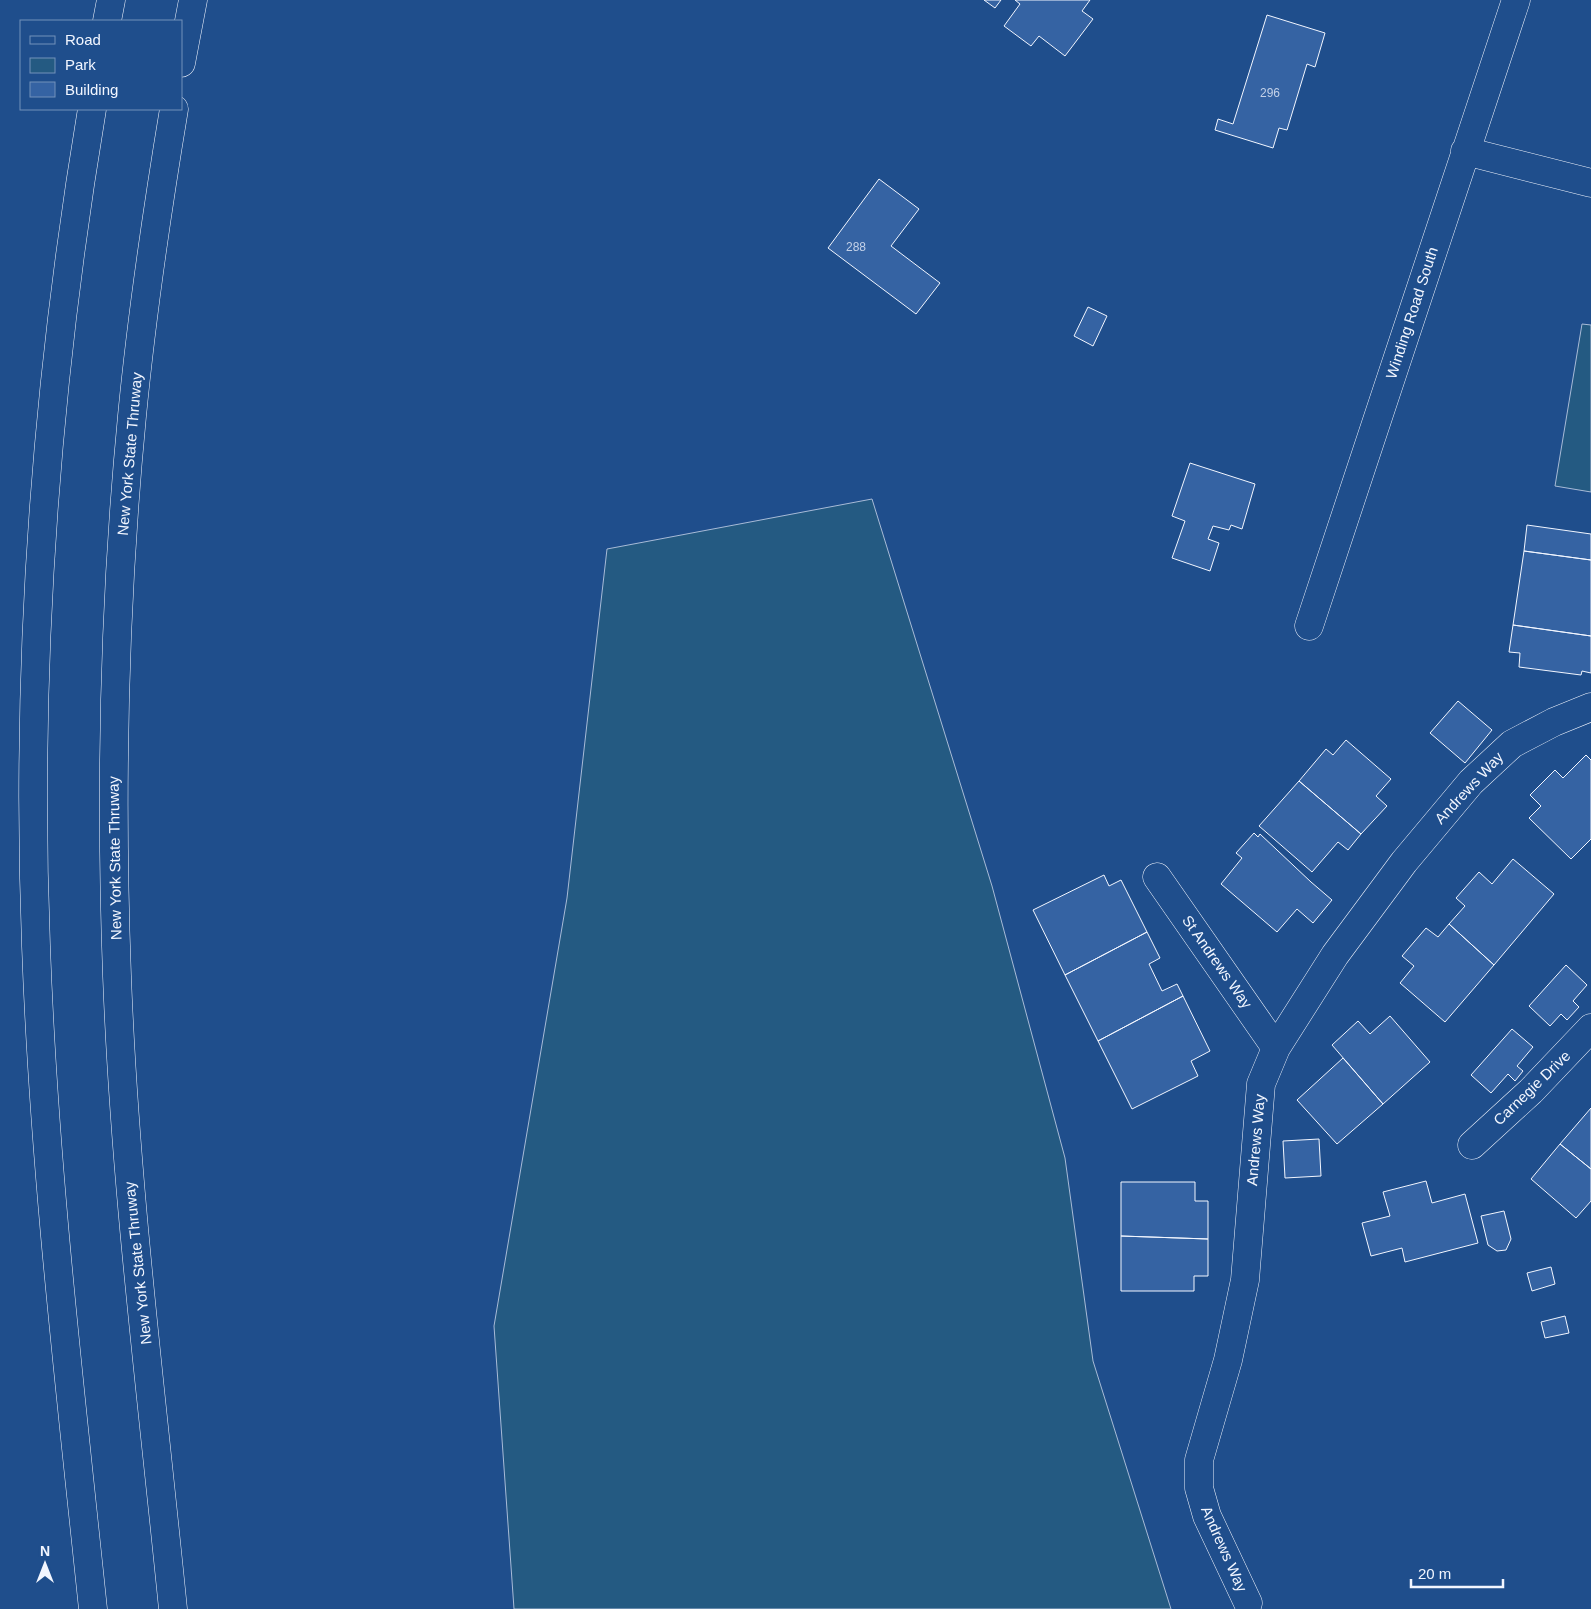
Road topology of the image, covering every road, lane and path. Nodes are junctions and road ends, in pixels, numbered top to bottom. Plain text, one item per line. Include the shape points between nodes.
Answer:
1 (111, 0) edge
2 (193, 0) edge
3 (1516, 0) edge
4 (107, 20) edge
5 (182, 58) edge
6 (92, 110) edge
7 (174, 110) edge
8 (1465, 151) junction
9 (1591, 183) edge
10 (1309, 626) dead end
11 (1591, 706) edge
12 (1157, 877) dead end
13 (1591, 1028) edge
14 (1276, 1048) junction
15 (1472, 1145) dead end
16 (1248, 1603) dead end
17 (93, 1609) edge
18 (174, 1609) edge

1 - 4 main road
2 - 5 main road
3 - 8 main road, Winding Road South
6 - 17 main road via 67,270 46,491 38,604 34,829 40,1055
7 - 18 main road, New York State Thruway via 144,304 132,417 117,642 114,865 117,977 131,1202
8 - 9 main road
8 - 10 main road, Winding Road South
11 - 14 main road, Andrews Way via 1512,744 1471,782 1404,862 1335,955
12 - 14 main road, St Andrews Way
13 - 15 main road, Carnegie Drive via 1531,1091
14 - 16 main road, Andrews Way via 1261,1084 1245,1280 1228,1360 1199,1460 1199,1488 1207,1516

